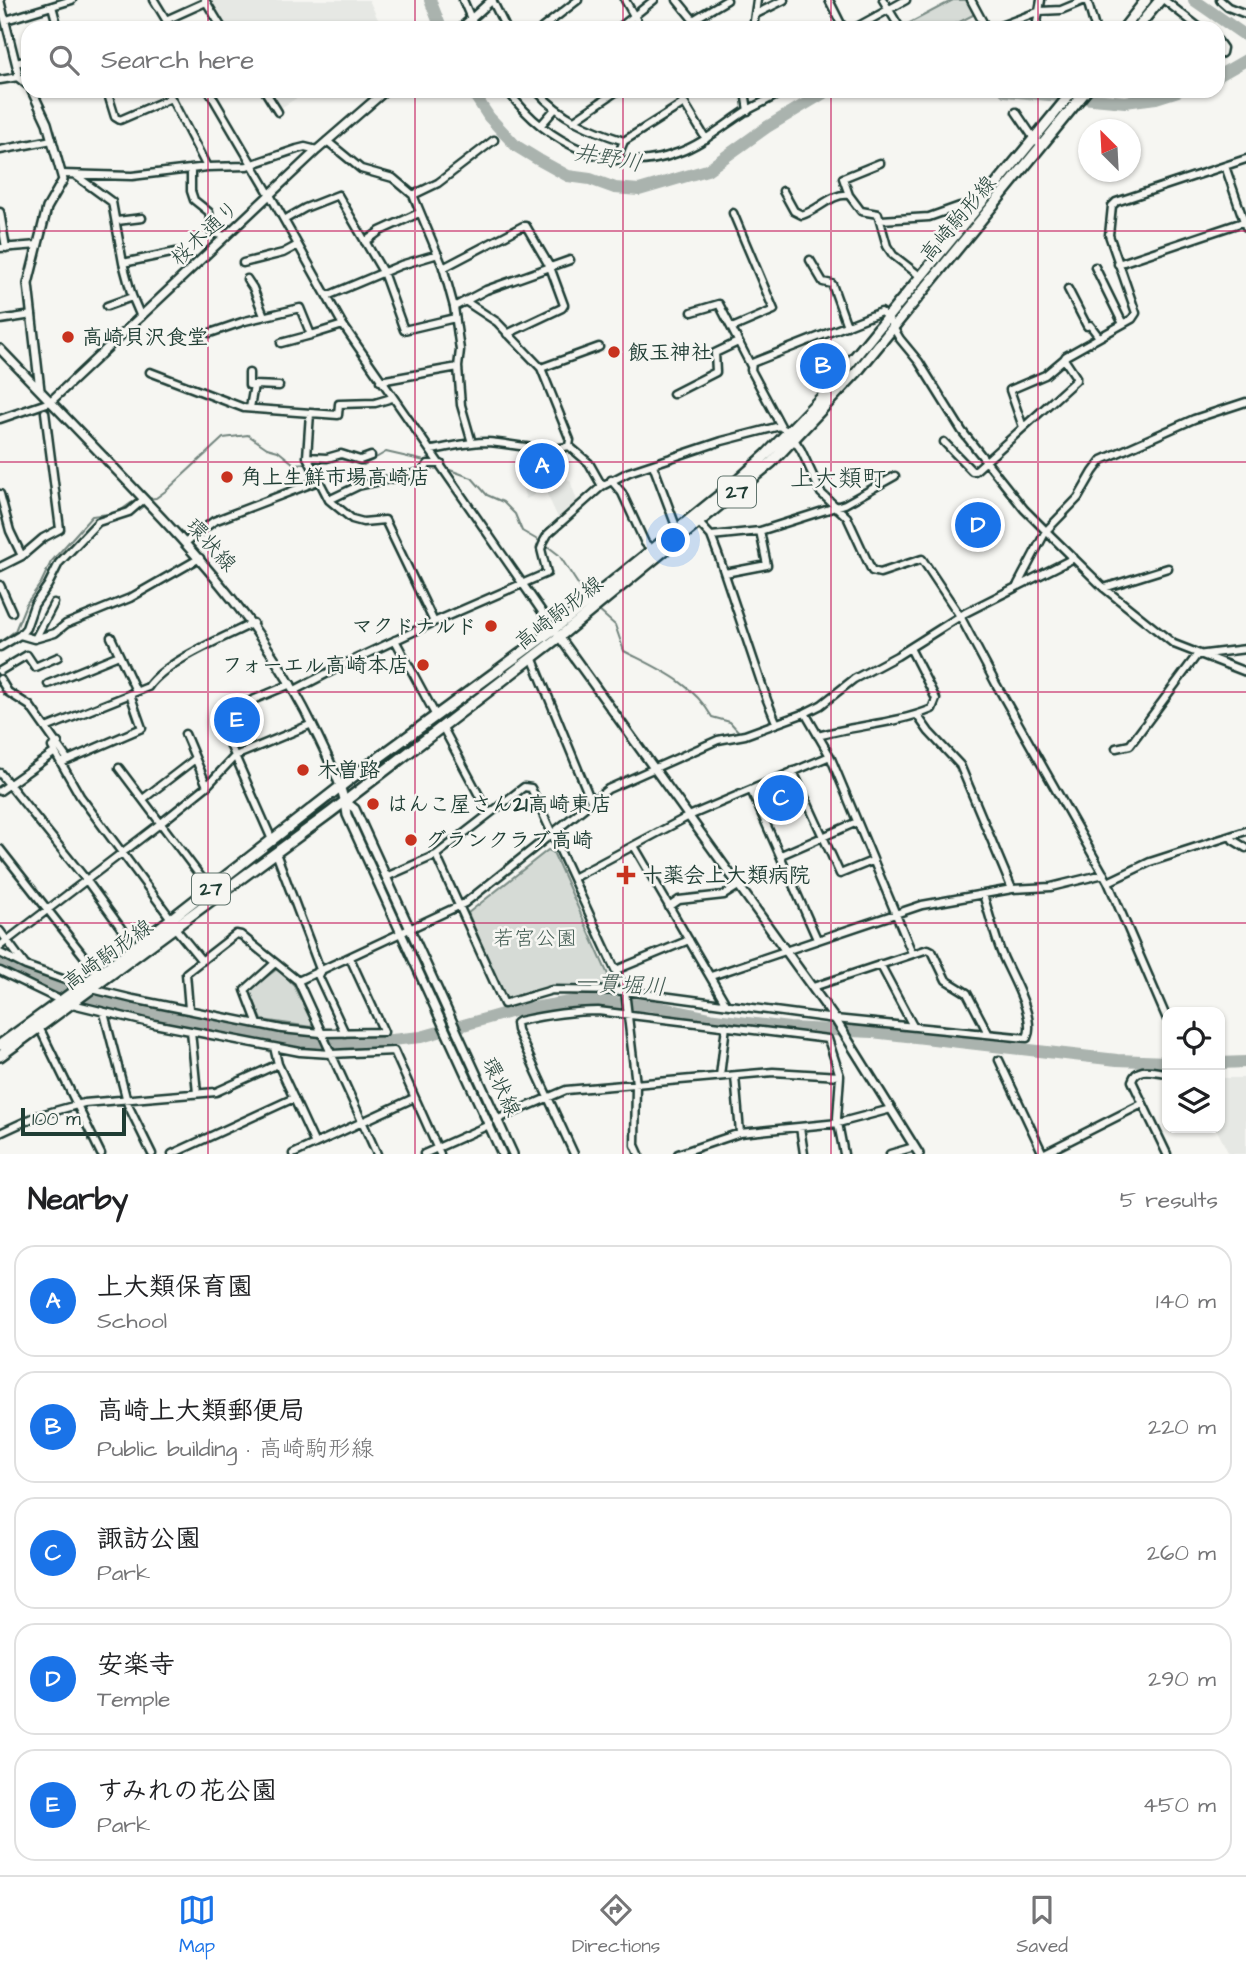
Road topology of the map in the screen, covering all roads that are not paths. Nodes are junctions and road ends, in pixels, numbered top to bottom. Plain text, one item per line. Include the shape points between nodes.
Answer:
1 (0, 0) edge
2 (43, 0) edge
3 (72, 0) edge
4 (154, 0) edge
5 (463, 0) edge
6 (492, 0) edge
7 (578, 0) edge
8 (625, 0) edge
9 (654, 0) edge
10 (677, 0) edge
11 (727, 0) edge
12 (757, 0) edge
13 (784, 0) edge
14 (829, 0) edge
15 (883, 0) edge
16 (906, 0) edge
17 (971, 0) edge
18 (1041, 0) edge
19 (1086, 0) edge
20 (1146, 0) edge
21 (1162, 0) edge
22 (1220, 0) edge
23 (205, 1) edge
24 (49, 7) junction
25 (889, 9) junction
26 (1040, 11) junction
27 (756, 14) junction
28 (1246, 14) edge
29 (634, 16) junction
30 (6, 20) junction
31 (166, 20) joint
32 (694, 20) joint
33 (55, 21) edge
34 (218, 21) edge
35 (471, 21) edge
36 (474, 21) edge
37 (502, 21) edge
38 (551, 21) edge
39 (628, 21) edge
40 (637, 21) edge
41 (754, 21) edge
42 (840, 21) edge
43 (868, 21) edge
44 (896, 21) edge
45 (982, 21) edge
46 (1014, 21) edge
47 (1038, 21) edge
48 (1093, 21) edge
49 (1130, 21) edge
50 (1143, 21) edge
51 (1190, 21) edge
52 (21, 62) edge
53 (16, 63) junction
54 (18, 77) junction
55 (21, 79) edge
56 (0, 80) edge
57 (36, 98) edge
58 (109, 98) edge
59 (213, 98) edge
60 (269, 98) edge
61 (378, 98) edge
62 (515, 98) edge
63 (544, 98) edge
64 (607, 98) edge
65 (682, 98) edge
66 (746, 98) edge
67 (771, 98) edge
68 (1069, 98) edge
69 (1078, 98) edge
70 (171, 99) joint
71 (684, 103) junction
72 (555, 109) junction
73 (748, 111) junction
74 (278, 112) dead end
75 (1016, 112) dead end
76 (1060, 114) junction
77 (573, 121) junction
78 (541, 125) junction
79 (706, 139) junction
80 (52, 140) junction
81 (494, 140) dead end
82 (327, 141) junction
83 (624, 141) junction
84 (1038, 143) junction
85 (1, 148) edge
86 (317, 150) junction
87 (1246, 159) edge
88 (617, 160) junction
89 (880, 163) dead end
90 (252, 164) junction
91 (1225, 166) junction
92 (207, 167) junction
93 (191, 169) junction
94 (62, 174) junction
95 (73, 174) junction
96 (783, 191) dead end
97 (270, 195) junction
98 (412, 195) junction
99 (849, 195) junction
100 (0, 212) edge
101 (419, 213) junction
102 (733, 213) dead end
103 (970, 216) junction
104 (142, 218) dead end
105 (284, 220) junction
106 (881, 220) junction
107 (117, 221) junction
108 (1245, 223) edge
109 (226, 236) junction
110 (365, 242) junction
111 (38, 245) junction
112 (298, 245) junction
113 (3, 248) edge
114 (176, 252) dead end
115 (438, 254) junction
116 (570, 260) dead end
117 (810, 260) dead end
118 (123, 263) junction
119 (243, 264) dead end
120 (1118, 264) junction
121 (550, 267) junction
122 (1095, 267) dead end
123 (443, 268) junction
124 (383, 272) junction
125 (920, 276) junction
126 (247, 279) dead end
127 (1068, 289) dead end
128 (327, 296) junction
129 (132, 298) junction
130 (465, 302) junction
131 (107, 306) dead end
132 (454, 307) junction
133 (692, 312) dead end
134 (32, 315) junction
135 (264, 316) junction
136 (141, 317) junction
137 (887, 317) junction
138 (455, 318) junction
139 (0, 320) edge
140 (1123, 324) junction
141 (343, 325) junction
142 (847, 326) junction
143 (892, 327) junction
144 (732, 328) junction
145 (211, 333) dead end
146 (507, 334) junction
147 (311, 335) junction
148 (1098, 337) junction
149 (738, 342) junction
150 (281, 343) dead end
151 (599, 347) dead end
152 (0, 349) edge
153 (1065, 359) junction
154 (751, 366) junction
155 (457, 367) junction
156 (541, 368) junction
157 (150, 372) dead end
158 (249, 373) dead end
159 (380, 381) junction
160 (254, 385) junction
161 (279, 386) dead end
162 (40, 390) junction
163 (673, 394) dead end
164 (392, 398) junction
165 (50, 402) junction
166 (1246, 402) edge
167 (250, 408) junction
168 (45, 412) dead end
169 (310, 413) junction
170 (0, 419) edge
171 (780, 426) junction
172 (1023, 427) junction
173 (791, 437) junction
174 (944, 442) dead end
175 (472, 443) junction
176 (569, 446) junction
177 (432, 450) junction
178 (372, 456) dead end
179 (307, 457) junction
180 (986, 463) junction
181 (441, 464) junction
182 (653, 465) junction
183 (895, 477) dead end
184 (318, 481) junction
185 (611, 481) junction
186 (602, 486) junction
187 (0, 494) edge
188 (145, 499) junction
189 (329, 500) junction
190 (834, 506) junction
191 (699, 523) junction
192 (677, 529) junction
193 (760, 531) junction
194 (1045, 531) junction
195 (710, 536) junction
196 (186, 542) junction
197 (652, 549) junction
198 (22, 556) junction
199 (200, 558) junction
200 (1074, 558) junction
201 (0, 567) edge
202 (1168, 568) dead end
203 (725, 573) junction
204 (0, 585) edge
205 (522, 585) junction
206 (1017, 586) junction
207 (1104, 588) junction
208 (54, 603) dead end
209 (12, 612) dead end
210 (960, 616) junction
211 (434, 622) junction
212 (253, 623) junction
213 (556, 633) junction
214 (20, 635) junction
215 (111, 637) dead end
216 (34, 639) junction
217 (395, 640) junction
218 (0, 647) edge
219 (910, 648) junction
220 (1246, 649) edge
221 (1197, 654) junction
222 (119, 655) junction
223 (58, 657) dead end
224 (532, 657) junction
225 (0, 671) edge
226 (1246, 672) edge
227 (0, 679) edge
228 (48, 684) dead end
229 (293, 687) junction
230 (8, 692) junction
231 (133, 692) junction
232 (0, 695) edge
233 (804, 713) junction
234 (917, 715) junction
235 (436, 716) junction
236 (776, 722) junction
237 (312, 724) junction
238 (442, 726) junction
239 (46, 728) junction
240 (185, 734) dead end
241 (818, 736) junction
242 (58, 743) junction
243 (1116, 748) dead end
244 (55, 751) junction
245 (235, 756) junction
246 (830, 756) junction
247 (195, 759) junction
248 (64, 762) junction
249 (119, 768) dead end
250 (654, 769) junction
251 (793, 771) junction
252 (0, 773) edge
253 (9, 785) junction
254 (207, 786) junction
255 (340, 787) junction
256 (751, 790) junction
257 (0, 791) edge
258 (143, 799) junction
259 (345, 801) junction
260 (591, 802) junction
261 (489, 814) junction
262 (689, 816) junction
263 (857, 822) junction
264 (161, 823) junction
265 (1246, 831) edge
266 (552, 835) junction
267 (1231, 836) junction
268 (824, 837) junction
269 (272, 842) junction
270 (634, 846) junction
271 (1246, 848) edge
272 (0, 849) edge
273 (122, 853) junction
274 (276, 853) junction
275 (436, 855) junction
276 (781, 855) junction
277 (872, 861) junction
278 (1104, 874) junction
279 (386, 877) junction
280 (573, 878) junction
281 (87, 881) junction
282 (1108, 881) junction
283 (740, 885) junction
284 (210, 889) junction
285 (1012, 889) junction
286 (983, 894) junction
287 (459, 906) junction
288 (669, 907) junction
289 (47, 910) junction
290 (896, 914) junction
291 (173, 924) junction
292 (410, 930) junction
293 (0, 931) edge
294 (400, 934) junction
295 (817, 939) junction
296 (7, 940) junction
297 (689, 940) junction
298 (0, 946) edge
299 (787, 949) junction
300 (138, 951) junction
301 (0, 953) edge
302 (912, 953) junction
303 (350, 958) junction
304 (202, 961) junction
305 (275, 963) junction
306 (880, 964) junction
307 (26, 967) junction
308 (616, 970) junction
309 (0, 971) edge
310 (319, 973) junction
311 (98, 974) junction
312 (711, 976) junction
313 (298, 981) junction
314 (813, 987) junction
315 (86, 988) junction
316 (625, 991) junction
317 (68, 1002) junction
318 (726, 1004) junction
319 (1162, 1007) edge
320 (189, 1009) junction
321 (104, 1013) junction
322 (628, 1014) junction
323 (836, 1019) junction
324 (258, 1024) junction
325 (726, 1026) junction
326 (913, 1026) junction
327 (39, 1027) junction
328 (191, 1031) junction
329 (321, 1033) junction
330 (345, 1033) junction
331 (988, 1034) junction
332 (0, 1045) edge
333 (274, 1048) junction
334 (331, 1054) junction
335 (0, 1056) edge
336 (999, 1060) dead end
337 (278, 1064) junction
338 (1162, 1072) edge
339 (720, 1076) junction
340 (735, 1076) junction
341 (840, 1076) junction
342 (636, 1084) junction
343 (197, 1093) junction
344 (547, 1097) junction
345 (294, 1098) junction
346 (414, 1098) junction
347 (127, 1100) junction
348 (78, 1104) junction
349 (1142, 1104) junction
350 (891, 1109) junction
351 (496, 1120) junction
352 (362, 1122) junction
353 (838, 1123) junction
354 (489, 1125) junction
355 (800, 1127) junction
356 (0, 1133) edge
357 (740, 1133) junction
358 (315, 1144) junction
359 (916, 1150) edge
360 (439, 1151) edge
361 (101, 1154) edge
362 (152, 1154) edge
363 (172, 1154) edge
364 (293, 1154) edge
365 (377, 1154) edge
366 (424, 1154) edge
367 (502, 1154) edge
368 (513, 1154) edge
369 (574, 1154) edge
370 (639, 1154) edge
371 (678, 1154) edge
372 (804, 1154) edge
373 (844, 1154) edge
374 (890, 1154) edge
375 (1043, 1154) edge
376 (1167, 1154) edge

1 - 30 street
2 - 24 street
3 - 24 street
4 - 31 street
5 - 35 street
6 - 36 street
6 - 37 street
7 - 38 street
8 - 29 street
9 - 29 street
10 - 32 street
11 - 32 street
12 - 27 street
13 - 27 street
14 - 42 street
15 - 25 street
16 - 25 street
17 - 45 street
18 - 26 street
19 - 26 street via 1060,10
19 - 48 street
20 - 49 main road
21 - 50 main road
21 - 51 street
22 - 28 street
23 - 31 street
23 - 34 street
24 - 30 street
24 - 33 street
25 - 43 street
25 - 44 street
26 - 46 street
26 - 47 street
27 - 41 street
29 - 39 street
29 - 40 street
30 - 53 street
52 - 53 street
53 - 54 street
54 - 55 street
54 - 56 street
57 - 80 street
58 - 70 street via 120,120
59 - 90 street
60 - 74 street
61 - 82 street, 桜木通り
62 - 78 street
63 - 72 street
64 - 77 street
65 - 71 street
66 - 73 street
67 - 73 street
68 - 76 main road, 27
69 - 76 main road, 27
70 - 92 street
71 - 79 street
71 - 83 street
72 - 77 street
72 - 78 street
73 - 79 street
75 - 84 street
76 - 84 main road, 高崎駒形線 / 27
77 - 83 street
78 - 88 street via 570,145
79 - 88 street via 677,154
80 - 85 street
80 - 94 street
81 - 98 street via 438,183
82 - 86 street, 桜木通り
82 - 98 street via 361,169 393,178
83 - 88 street
84 - 103 main road, 高崎駒形線 / 27
84 - 143 main road, 高崎駒形線 / 27
86 - 90 street via 305,147
86 - 97 street, 桜木通り
87 - 91 street
89 - 99 street via 843,178
90 - 92 street
90 - 97 street
91 - 108 street
91 - 120 street via 1116,202 1109,235
92 - 93 street
93 - 95 street via 132,176
93 - 109 street via 194,200 209,212 212,233
94 - 95 street
94 - 111 street
95 - 107 street via 112,202
96 - 99 street via 794,211 802,215 832,198
97 - 105 street
97 - 109 street, 桜木通り
98 - 101 street
99 - 106 street via 861,211 878,214
100 - 113 street
101 - 110 street
101 - 115 street
102 - 144 street via 774,310
103 - 106 street via 960,206 929,217
103 - 125 main road, 高崎駒形線 / 27
104 - 107 street
105 - 110 street via 338,195
105 - 112 street
106 - 125 street via 892,254
107 - 118 street
108 - 120 street
109 - 136 street, 桜木通り
110 - 124 street
111 - 113 street
111 - 134 street via 28,284
112 - 119 street
112 - 128 street
114 - 118 street
115 - 123 street
115 - 124 street
116 - 121 street
117 - 142 street via 824,282 832,284
118 - 129 street
120 - 140 street via 1136,313
121 - 123 street via 523,226
121 - 130 street
121 - 146 street via 564,305
122 - 140 street
123 - 132 street
124 - 128 street
124 - 138 street via 404,330
125 - 137 main road, 高崎駒形線 / 27
126 - 135 street
127 - 148 street
128 - 141 street
129 - 131 street
129 - 136 street
130 - 132 street
130 - 146 street
132 - 138 street
133 - 144 street via 719,304
134 - 139 street
134 - 162 street
135 - 145 street
135 - 147 street via 300,308
136 - 165 street, 桜木通り
137 - 142 street via 881,312
137 - 143 street
137 - 173 main road, 高崎駒形線 / 27
138 - 155 street via 460,350
140 - 148 street
141 - 147 street
141 - 159 street
142 - 154 street via 758,359
143 - 173 main road, 高崎駒形線 / 27 via 856,373
143 - 180 street
144 - 149 street
146 - 156 street
147 - 150 street
148 - 153 street
149 - 154 street
149 - 163 street via 715,353 716,372
151 - 156 street
152 - 162 street, 環状線
153 - 172 street via 1076,380
153 - 172 street via 1045,375 1010,390
154 - 171 street
155 - 159 street
155 - 175 street
156 - 176 street
157 - 167 street
158 - 160 street via 249,385
159 - 164 street
160 - 161 street
160 - 167 street
162 - 165 street, 環状線
164 - 169 street via 339,404 338,415
164 - 177 street
165 - 170 street
165 - 188 street, 環状線
166 - 194 street via 1194,419 1102,460 1078,498
167 - 169 street
168 - 198 street via 60,528
169 - 179 street
171 - 173 street
171 - 182 street
172 - 180 street
173 - 190 street via 821,493
173 - 191 main road, 高崎駒形線 / 27 via 772,462
173 - 192 main road, 高崎駒形線 / 27
174 - 180 street via 972,471
175 - 176 street via 550,450
175 - 177 street
176 - 186 street via 589,463
177 - 181 street
178 - 179 street via 360,460 341,454
179 - 184 street
180 - 194 street
181 - 189 street via 358,486
181 - 205 street
182 - 185 street
182 - 192 street
183 - 190 street
184 - 189 street
184 - 196 street via 214,521
185 - 186 street
185 - 197 street
186 - 205 street via 548,534 541,549 547,573
187 - 198 street
188 - 196 street, 環状線
188 - 214 street via 129,512 98,522 79,542 60,563
189 - 211 street via 352,519 385,520
190 - 193 street
190 - 210 street via 847,517 874,574 922,559
191 - 195 street
191 - 213 main road, 高崎駒形線 / 27
192 - 197 main road, 高崎駒形線 / 27
193 - 195 street
193 - 203 street via 767,565
194 - 200 street
194 - 206 street
195 - 203 street
196 - 199 street, 環状線
197 - 213 main road, 高崎駒形線 / 27
198 - 201 street
199 - 212 street, 環状線
199 - 216 street via 130,598
200 - 206 street
200 - 207 street
202 - 207 street
203 - 236 street
204 - 209 street
205 - 211 street
205 - 213 street
206 - 210 street
207 - 221 street via 1174,644
208 - 216 street
210 - 219 street
210 - 278 street
211 - 217 street
212 - 229 street, 環状線
212 - 231 street via 207,645 148,687
213 - 224 main road, 高崎駒形線 / 27
213 - 235 main road, 高崎駒形線 / 27
213 - 250 street
214 - 216 street
214 - 218 street
215 - 222 street
217 - 229 street
217 - 235 street
219 - 233 street
219 - 234 street via 936,699 932,709
220 - 221 street
221 - 226 street
221 - 243 street via 1130,745
222 - 228 street
222 - 231 street
223 - 225 street via 34,667 27,655
224 - 238 main road, 高崎駒形線 / 27
224 - 260 street
227 - 230 street
229 - 237 street, 環状線
229 - 245 street via 217,715
230 - 232 street
230 - 239 street via 30,706
231 - 239 street
231 - 248 street via 142,728
233 - 236 street
233 - 241 street
234 - 241 street
234 - 285 street via 960,765
235 - 255 main road, 高崎駒形線 / 27
236 - 250 street via 718,740
237 - 245 street
237 - 255 street, 環状線
238 - 259 main road, 高崎駒形線 / 27
238 - 261 street
239 - 242 street
240 - 247 street
241 - 246 street
242 - 244 street via 52,747
242 - 248 street
244 - 248 street
244 - 253 street
245 - 254 street
245 - 269 street
246 - 251 street
246 - 263 street
247 - 254 street
247 - 258 street
248 - 273 street via 80,796
249 - 258 street
250 - 260 street via 608,789
250 - 262 street
251 - 256 street
251 - 268 street
252 - 253 street
253 - 257 street
253 - 281 street
254 - 264 street
255 - 259 street, 環状線
255 - 269 main road, 高崎駒形線 / 27
256 - 262 street
256 - 276 street
258 - 264 street
259 - 274 main road, 高崎駒形線 / 27
259 - 279 street, 環状線 via 355,809
259 - 294 street, 環状線 via 346,815
260 - 266 street
261 - 266 street via 528,786
261 - 275 street
262 - 270 street
262 - 283 street
263 - 268 street
263 - 277 street
264 - 273 street
264 - 284 street
265 - 267 street
266 - 280 street
266 - 287 street
267 - 271 street
267 - 282 street
268 - 276 street
268 - 277 street via 840,874
269 - 284 main road, 高崎駒形線 / 27
270 - 280 street
270 - 288 street
272 - 289 street
273 - 281 street
273 - 291 street
274 - 291 main road, 高崎駒形線 / 27
274 - 310 street
275 - 279 street
275 - 287 street
276 - 295 street
277 - 290 street
278 - 282 street
278 - 285 street via 1051,887
279 - 292 street, 環状線
280 - 308 street
281 - 289 street
281 - 300 street
282 - 319 street
283 - 288 street via 724,895 680,900
283 - 299 street
284 - 291 main road, 高崎駒形線 / 27
285 - 286 street
286 - 290 street
286 - 331 street via 1026,1008 1030,1034 1027,1038
287 - 292 street
287 - 316 street via 504,1004 552,990
288 - 297 street
289 - 296 street
289 - 311 street
290 - 295 street
290 - 302 street
291 - 300 main road, 高崎駒形線 / 27
291 - 304 street
292 - 294 street
292 - 351 street, 環状線
293 - 296 street
294 - 303 street
294 - 354 street, 環状線
295 - 299 street
296 - 298 street
296 - 307 street
297 - 308 street
297 - 312 street
299 - 312 street
299 - 314 street
300 - 311 main road, 高崎駒形線 / 27
300 - 315 main road, 高崎駒形線 / 27
301 - 307 street
302 - 306 street
302 - 331 street via 932,951 946,980 967,993
303 - 310 street
303 - 330 street via 384,1032
304 - 305 street via 236,934
304 - 320 street via 186,973
305 - 313 street
305 - 324 street via 245,990
306 - 314 street
306 - 326 street
307 - 315 street
308 - 316 street
309 - 317 street
310 - 313 street
310 - 330 street
311 - 315 main road, 高崎駒形線 / 27
312 - 318 street
313 - 329 street
314 - 323 street
315 - 317 main road, 高崎駒形線 / 27
315 - 320 street
316 - 318 street
316 - 322 street
317 - 321 street
317 - 327 main road, 高崎駒形線 / 27
317 - 332 main road, 高崎駒形線 / 27
318 - 323 street
320 - 324 street
321 - 328 street
321 - 347 street
322 - 325 street
322 - 342 street
322 - 344 street via 571,1011 516,1023
323 - 326 street
323 - 350 street
324 - 329 street
325 - 339 street
325 - 341 street via 828,1040
326 - 331 street
327 - 335 main road, 高崎駒形線 / 27
327 - 348 street
328 - 333 street
328 - 343 street
329 - 330 street
329 - 334 street
333 - 334 street
333 - 337 street
334 - 346 street via 394,1051
334 - 352 street
336 - 375 street
337 - 343 street via 216,1092
337 - 345 street
338 - 349 street via 1144,1070 1135,1075 1132,1083
339 - 340 street
339 - 342 street
340 - 341 street via 773,1072
340 - 357 street
341 - 353 street
342 - 344 street via 566,1090
342 - 370 street via 635,1145
343 - 347 street
344 - 351 street
344 - 369 street
345 - 358 street
345 - 363 street
346 - 352 street
346 - 360 street
347 - 348 street
347 - 362 street
348 - 356 street
348 - 361 street
349 - 375 street
349 - 376 street
350 - 353 street
350 - 359 street
351 - 368 street, 環状線
352 - 358 street
352 - 365 street
353 - 355 street
353 - 373 street
354 - 360 street
354 - 367 street, 環状線
355 - 357 street
355 - 372 street
357 - 371 street
358 - 364 street
359 - 374 street
360 - 366 street

